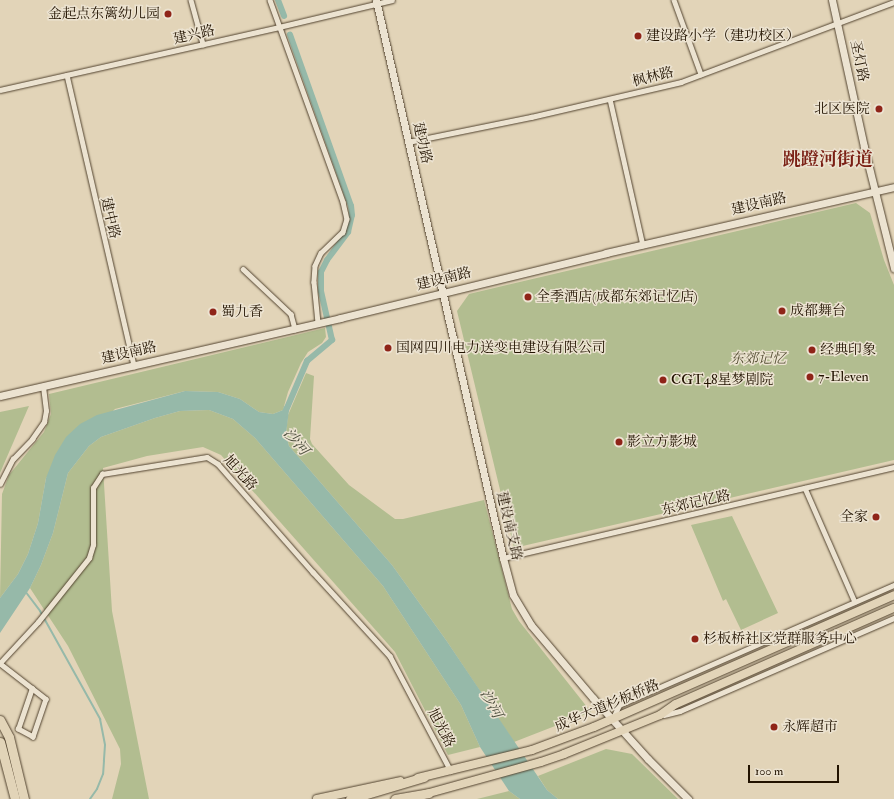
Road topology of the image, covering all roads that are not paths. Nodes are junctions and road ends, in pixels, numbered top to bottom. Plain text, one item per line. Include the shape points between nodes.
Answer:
1 (191, 0) edge
2 (270, 0) edge
3 (392, 0) edge
4 (674, 0) edge
5 (832, 0) edge
6 (376, 2) edge
7 (894, 2) edge
8 (837, 22) junction
9 (279, 28) junction
10 (204, 44) junction
11 (702, 74) junction
12 (67, 75) junction
13 (0, 90) edge
14 (610, 99) junction
15 (408, 142) junction
16 (894, 187) edge
17 (875, 191) junction
18 (643, 245) junction
19 (243, 268) dead end
20 (894, 268) edge
21 (443, 292) junction
22 (320, 323) junction
23 (295, 329) junction
24 (134, 366) junction
25 (43, 386) junction
26 (0, 396) edge
27 (894, 467) edge
28 (0, 484) edge
29 (805, 488) junction
30 (503, 558) junction
31 (894, 585) edge
32 (894, 595) edge
33 (855, 602) junction
34 (894, 608) edge
35 (894, 618) edge
36 (0, 664) edge
37 (32, 688) junction
38 (660, 715) junction
39 (612, 720) junction
40 (1, 721) edge
41 (622, 731) junction
42 (0, 742) edge
43 (452, 771) junction
44 (424, 777) junction
45 (428, 793) junction
46 (15, 799) edge
47 (24, 799) edge
48 (317, 799) edge
49 (350, 799) edge
50 (395, 799) edge
51 (410, 799) edge
52 (688, 799) edge

1 - 10 street
2 - 9 street
3 - 6 street, 建兴路
4 - 11 street
5 - 8 street, 圣灯路
6 - 9 street, 建兴路
6 - 15 street, 建功路
7 - 8 street, 枫林路
8 - 11 street, 枫林路
8 - 17 street, 圣灯路
9 - 10 street, 建兴路
9 - 22 street via 347,219 343,232 321,253 315,266 314,282
10 - 12 street, 建兴路
11 - 14 street, 枫林路 via 681,82
12 - 13 street, 建兴路
12 - 24 street, 建中路
14 - 15 street, 枫林路
14 - 18 street
15 - 21 street, 建功路
16 - 17 street, 建设南路
17 - 18 street, 建设南路
17 - 20 street, 圣灯路
18 - 21 street, 建设南路
19 - 23 street via 291,314
21 - 22 street, 建设南路
21 - 30 street, 建设南支路
22 - 23 street, 建设南路
23 - 24 street, 建设南路
24 - 25 street, 建设南路
25 - 26 street, 建设南路
25 - 28 street via 46,411 44,422 13,459
27 - 29 street, 东郊记忆路
29 - 30 street, 东郊记忆路
29 - 33 street
30 - 39 street, 建设南支路 via 513,595 531,625
31 - 33 street
32 - 39 main road, 成华大道杉板桥路
33 - 39 street via 619,705
34 - 38 main road, 成华大道杉板桥路 via 676,704
35 - 38 street via 680,711
36 - 37 street
36 - 43 street, 旭光路 via 38,622 89,558 93,545 93,488 102,474 201,457 211,458 390,656
37 - 37 street via 18,729 33,737 46,699
38 - 41 main road, 成华大道杉板桥路
39 - 41 street, 建设南支路
39 - 43 main road, 成华大道杉板桥路 via 532,750
40 - 47 highway via 9,737
41 - 45 main road, 成华大道杉板桥路 via 541,762
41 - 52 street, 建设南支路
42 - 46 highway
43 - 44 main road, 成华大道杉板桥路
44 - 48 main road, 成华大道杉板桥路
44 - 49 highway
45 - 50 highway
45 - 51 main road, 成华大道杉板桥路

